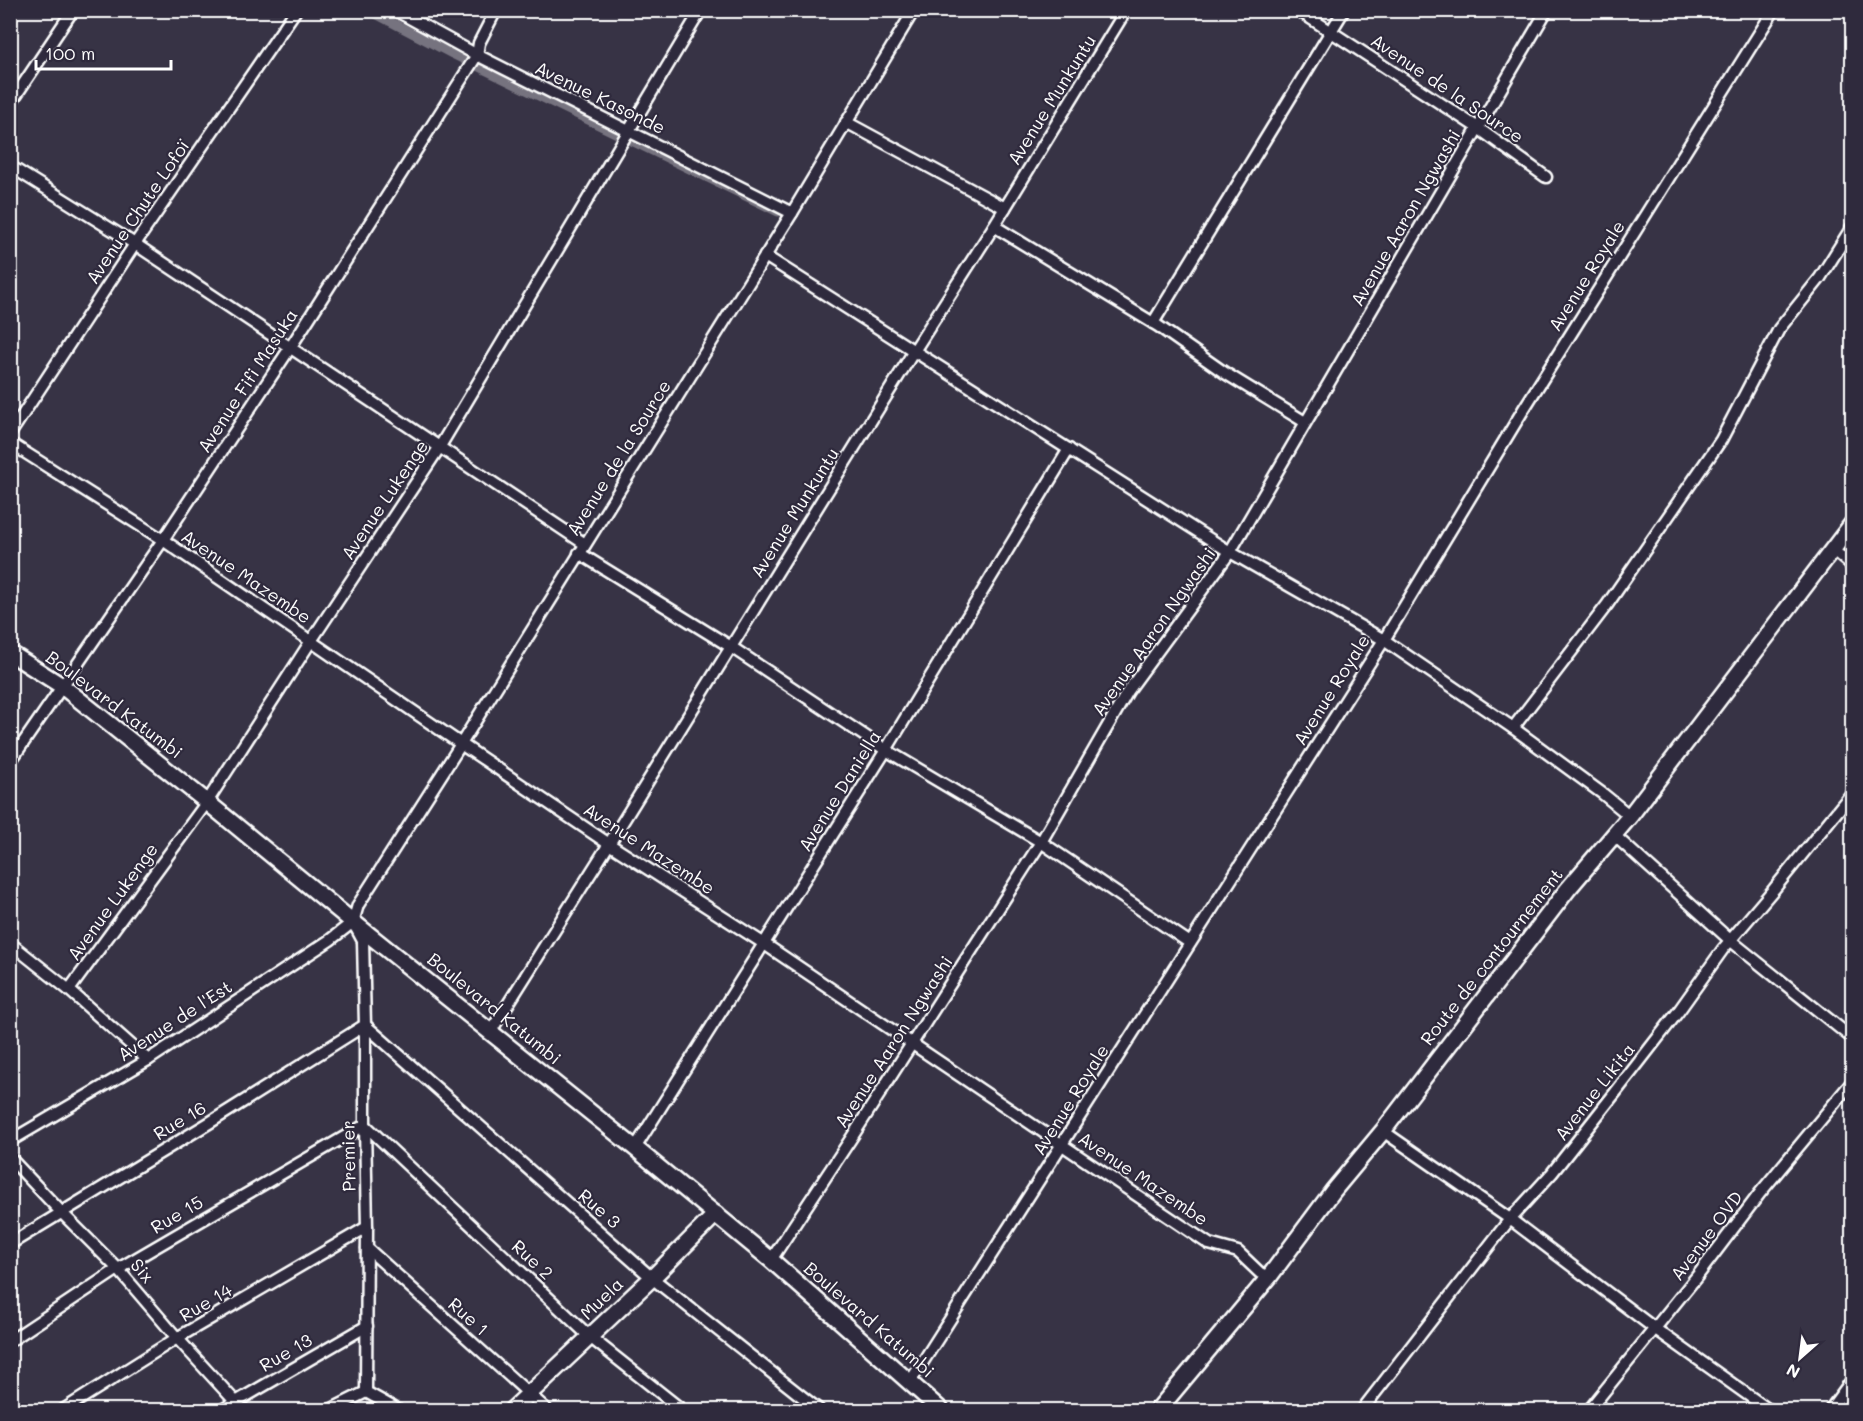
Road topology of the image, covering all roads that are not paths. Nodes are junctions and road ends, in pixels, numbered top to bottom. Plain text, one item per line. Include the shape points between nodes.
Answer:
1 (73, 10) edge
2 (296, 10) edge
3 (395, 10) edge
4 (496, 10) edge
5 (701, 10) edge
6 (914, 10) edge
7 (1126, 10) edge
8 (1298, 10) edge
9 (1344, 10) edge
10 (1547, 10) edge
11 (1774, 10) edge
12 (1331, 32) junction
13 (477, 56) junction
14 (10, 104) edge
15 (846, 122) junction
16 (1478, 128) junction
17 (630, 131) junction
18 (10, 166) edge
19 (1546, 177) dead end
20 (1005, 208) junction
21 (792, 213) junction
22 (994, 226) junction
23 (1852, 227) edge
24 (135, 244) junction
25 (765, 256) junction
26 (1153, 323) junction
27 (290, 348) junction
28 (914, 351) junction
29 (1305, 423) junction
30 (10, 434) edge
31 (10, 443) edge
32 (439, 448) junction
33 (1069, 449) junction
34 (1852, 524) edge
35 (163, 540) junction
36 (582, 548) junction
37 (1832, 549) junction
38 (1230, 552) junction
39 (1852, 566) edge
40 (1384, 640) junction
41 (311, 641) junction
42 (731, 647) junction
43 (10, 653) edge
44 (62, 686) junction
45 (1513, 728) junction
46 (461, 744) junction
47 (886, 750) junction
48 (10, 762) edge
49 (1852, 793) edge
50 (207, 802) junction
51 (1630, 816) junction
52 (1614, 835) junction
53 (1041, 843) junction
54 (609, 844) junction
55 (353, 922) junction
56 (1730, 940) junction
57 (763, 943) junction
58 (1190, 943) junction
59 (10, 944) edge
60 (69, 990) junction
61 (365, 1025) junction
62 (491, 1031) junction
63 (1852, 1038) edge
64 (912, 1043) junction
65 (148, 1060) junction
66 (1852, 1082) edge
67 (365, 1125) junction
68 (1383, 1131) junction
69 (10, 1141) edge
70 (1063, 1144) junction
71 (635, 1148) junction
72 (10, 1158) edge
73 (61, 1212) junction
74 (716, 1214) junction
75 (1510, 1219) junction
76 (368, 1227) junction
77 (10, 1244) edge
78 (367, 1248) junction
79 (771, 1260) junction
80 (118, 1269) junction
81 (1269, 1277) junction
82 (652, 1278) junction
83 (367, 1326) junction
84 (1654, 1328) junction
85 (590, 1337) junction
86 (177, 1338) junction
87 (10, 1341) edge
88 (1852, 1380) edge
89 (910, 1382) junction
90 (366, 1392) junction
91 (529, 1395) junction
92 (236, 1402) junction
93 (63, 1410) edge
94 (222, 1410) edge
95 (243, 1410) edge
96 (330, 1410) edge
97 (398, 1410) edge
98 (513, 1410) edge
99 (547, 1410) edge
100 (682, 1410) edge
101 (819, 1410) edge
102 (941, 1410) edge
103 (1158, 1410) edge
104 (1362, 1410) edge
105 (1588, 1410) edge
106 (1769, 1410) edge
107 (1830, 1410) edge

1 - 14 street
2 - 24 street, Avenue Chute Lofoï
3 - 13 street, Avenue Kasonde
4 - 13 street, Avenue Fifi Masuka via 479,43
5 - 17 street, Avenue Lukenge
6 - 15 street, Avenue de la Source
7 - 20 street, Avenue Munkuntu
8 - 12 street, Avenue de la Source
9 - 12 street
10 - 16 street, Avenue Aaron Ngwashi
11 - 40 street, Avenue Royale via 1531,396
12 - 16 street, Avenue de la Source
12 - 26 street
13 - 17 street, Avenue Kasonde
13 - 27 street, Avenue Fifi Masuka
15 - 20 street
15 - 21 street, Avenue de la Source
16 - 19 street, Avenue de la Source
16 - 29 street, Avenue Aaron Ngwashi
17 - 21 street, Avenue Kasonde
17 - 32 street, Avenue Lukenge
18 - 24 street
20 - 22 street, Avenue Munkuntu
21 - 25 street, Avenue de la Source
22 - 26 street
22 - 28 street, Avenue Munkuntu
23 - 45 street via 1820,278 1779,328 1721,440 1607,605
24 - 27 street
24 - 30 street, Avenue Chute Lofoï
25 - 28 street
25 - 36 street, Avenue de la Source
26 - 29 street
27 - 32 street
27 - 35 street, Avenue Fifi Masuka
28 - 33 street
28 - 42 street, Avenue Munkuntu
29 - 38 street, Avenue Aaron Ngwashi
31 - 35 street, Avenue Mazembe
32 - 36 street
32 - 41 street, Avenue Lukenge
33 - 38 street
33 - 47 street, Avenue Daniella
34 - 37 street, Route de contournement
35 - 41 street, Avenue Mazembe
35 - 44 street, Avenue Fifi Masuka
36 - 42 street
36 - 46 street, Avenue de la Source
37 - 39 street
37 - 51 street, Route de contournement
38 - 40 street
38 - 53 street, Avenue Aaron Ngwashi via 1128,691
40 - 45 street
40 - 58 street, Avenue Royale
41 - 46 street, Avenue Mazembe
41 - 50 street, Avenue Lukenge
42 - 47 street
42 - 54 street, Avenue Munkuntu
43 - 44 street, Boulevard Katumbi
44 - 48 street, Avenue Fifi Masuka
44 - 50 street, Boulevard Katumbi
45 - 51 street
46 - 54 street, Avenue Mazembe
46 - 55 street, Avenue de la Source via 358,904
47 - 53 street
47 - 57 street, Avenue Daniella
49 - 56 street, Avenue Likita
50 - 55 street, Boulevard Katumbi
50 - 60 street, Avenue Lukenge
51 - 52 street, Route de contournement
52 - 56 street
52 - 68 street, Route de contournement
53 - 58 street
53 - 64 street, Avenue Aaron Ngwashi
54 - 57 street, Avenue Mazembe
54 - 62 street, Avenue Munkuntu
55 - 61 street, Premier via 363,941
55 - 62 street, Boulevard Katumbi
55 - 65 street, Avenue de l'Est
56 - 63 street
56 - 75 street, Avenue Likita via 1552,1173
57 - 64 street, Avenue Mazembe
57 - 71 street, Avenue Daniella
58 - 70 street, Avenue Royale
59 - 60 street
60 - 65 street
61 - 67 street, Premier
61 - 73 street, Rue 16
61 - 82 street, Rue 3
62 - 71 street, Boulevard Katumbi
64 - 70 street, Avenue Mazembe
64 - 79 street, Avenue Aaron Ngwashi
65 - 69 street, Avenue de l'Est
66 - 84 street, Avenue OVD
67 - 76 street, Premier
67 - 80 street, Rue 15
67 - 85 street, Rue 2
68 - 75 street
68 - 81 street, Route de contournement
70 - 81 street, Avenue Mazembe via 1209,1244 1238,1252 1260,1274
70 - 89 street, Avenue Royale
71 - 74 street, Boulevard Katumbi
72 - 73 street, Six
73 - 77 street, Rue 16
73 - 80 street, Six
74 - 79 street, Boulevard Katumbi
74 - 82 street, Muela
75 - 84 street
75 - 104 street, Avenue Likita
76 - 78 street, Premier
76 - 86 street, Rue 14
78 - 83 street, Premier
78 - 91 street, Rue 1
79 - 89 street, Boulevard Katumbi
80 - 86 street, Six
80 - 87 street, Rue 15
81 - 103 street, Route de contournement
82 - 85 street, Muela
82 - 101 street, Rue 3
83 - 90 street, Premier
83 - 92 street, Rue 13
84 - 105 street, Avenue OVD
84 - 106 street
85 - 91 street, Muela
85 - 100 street, Rue 2
86 - 92 street, Six
86 - 93 street, Rue 14
88 - 107 street
89 - 102 street, Boulevard Katumbi
90 - 96 street
90 - 97 street
91 - 98 street, Muela
91 - 99 street, Rue 1
92 - 94 street, Rue 13
92 - 95 street, Six

